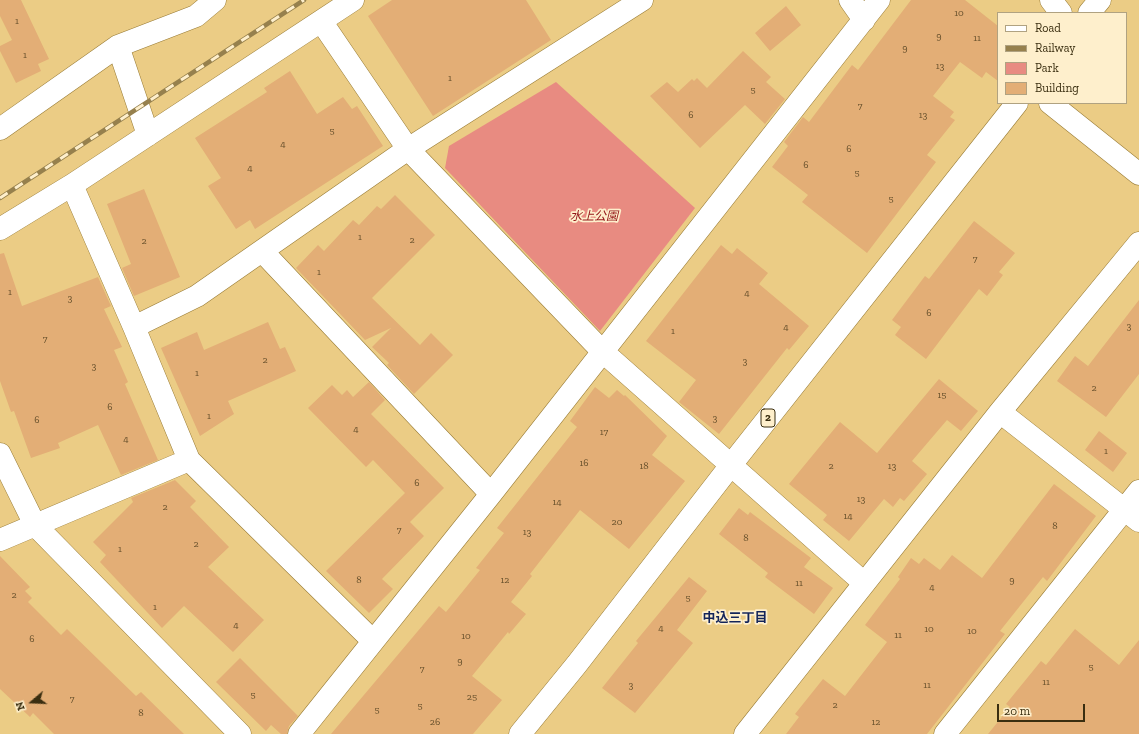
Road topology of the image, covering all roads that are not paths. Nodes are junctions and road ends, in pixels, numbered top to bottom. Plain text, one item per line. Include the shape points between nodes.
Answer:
1 (215, 0) edge
2 (353, 0) edge
3 (642, 0) edge
4 (850, 0) edge
5 (880, 0) edge
6 (1051, 0) edge
7 (1100, 0) edge
8 (1060, 12) edge
9 (1090, 12) edge
10 (864, 20) junction
11 (321, 21) junction
12 (118, 46) junction
13 (1016, 104) edge
14 (1051, 104) edge
15 (0, 129) edge
16 (148, 135) junction
17 (408, 149) junction
18 (1139, 174) edge
19 (72, 185) junction
20 (0, 229) edge
21 (1139, 243) edge
22 (264, 252) junction
23 (134, 327) junction
24 (602, 351) junction
25 (1000, 412) junction
26 (0, 454) edge
27 (189, 460) junction
28 (731, 465) junction
29 (1139, 491) edge
30 (491, 494) junction
31 (1132, 515) edge
32 (35, 525) junction
33 (0, 540) edge
34 (864, 583) junction
35 (373, 641) junction
36 (240, 734) edge
37 (299, 734) edge
38 (520, 734) edge
39 (745, 734) edge
40 (945, 734) edge

1 - 12 street via 196,16
2 - 11 street
3 - 17 street
4 - 10 street
5 - 10 street
6 - 8 street
7 - 9 street
10 - 24 street
11 - 16 street
11 - 17 street
12 - 15 street
12 - 16 street
13 - 28 street, 2
14 - 18 street
16 - 19 street
17 - 22 street
17 - 24 street
19 - 20 street
19 - 23 street
21 - 25 street
22 - 23 street via 197,296
22 - 30 street
23 - 27 street
24 - 28 street
24 - 30 street
25 - 31 street
25 - 34 street
26 - 32 street
27 - 32 street
27 - 35 street
28 - 34 street
28 - 38 street, 2
29 - 31 street
30 - 35 street
31 - 40 street
32 - 33 street
32 - 36 street
34 - 39 street
35 - 37 street

